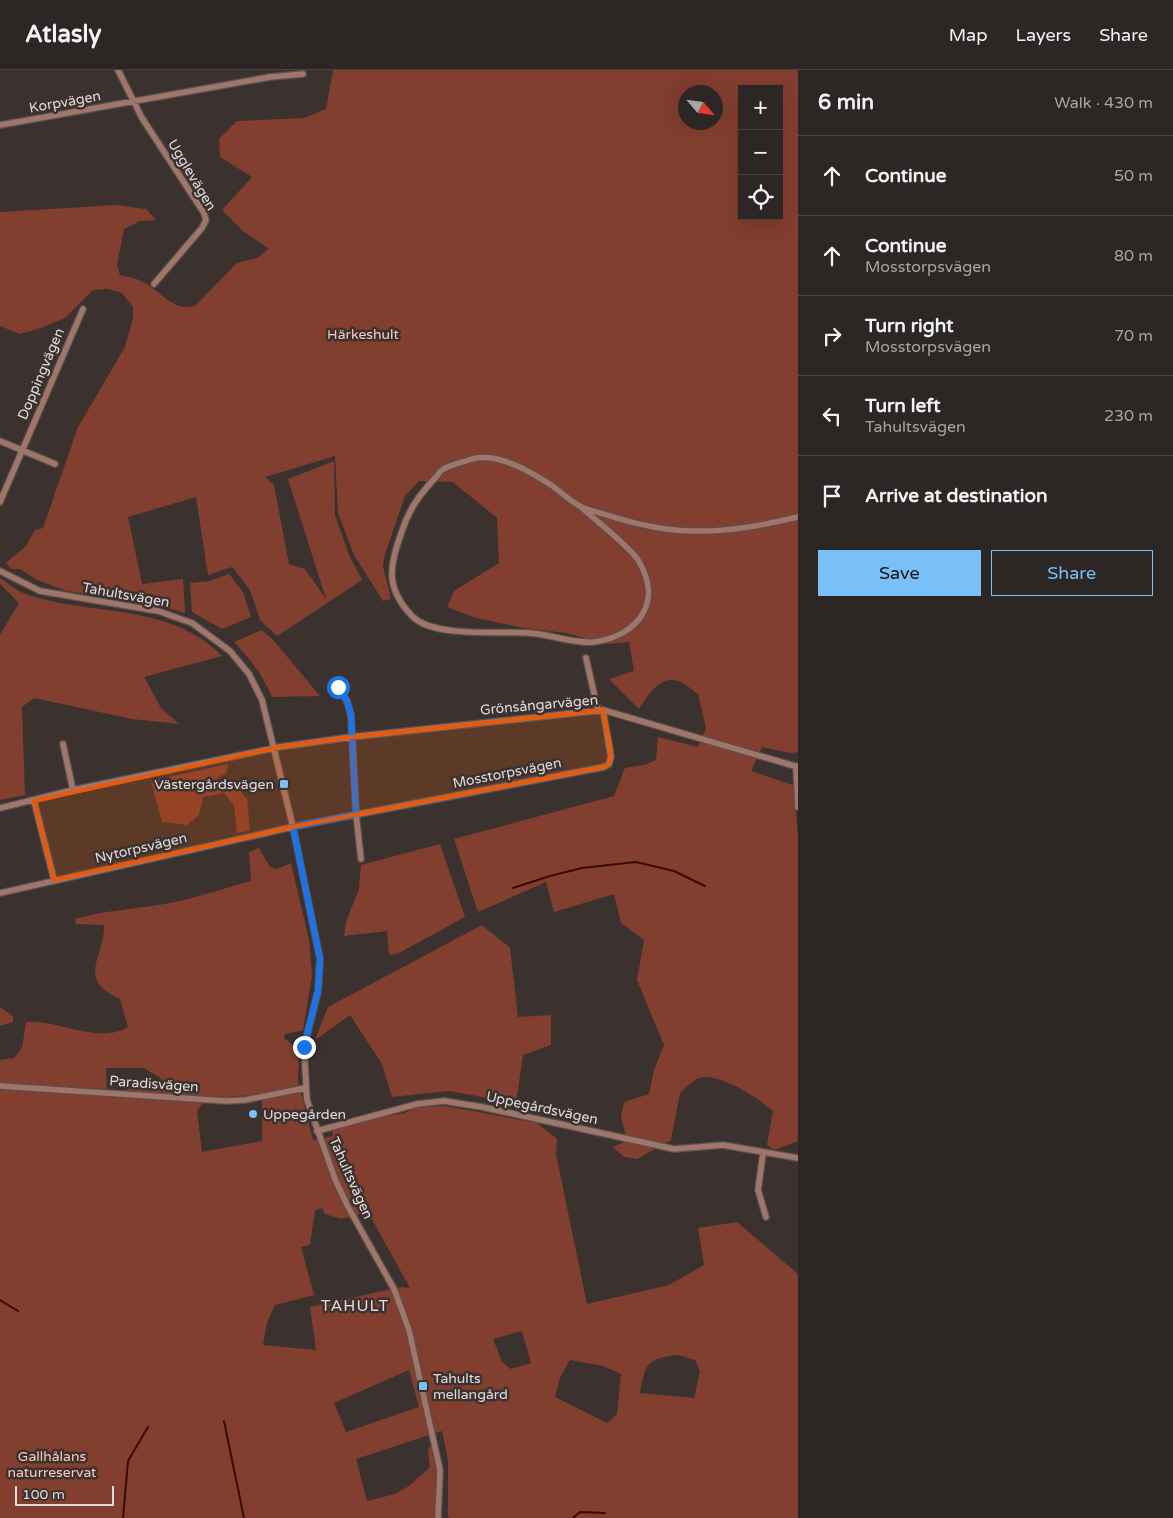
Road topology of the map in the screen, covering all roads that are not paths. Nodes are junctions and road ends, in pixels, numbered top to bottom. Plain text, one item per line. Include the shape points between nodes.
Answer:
1 (118, 70) edge
2 (303, 74) dead end
3 (134, 103) junction
4 (0, 125) edge
5 (154, 284) dead end
6 (83, 308) dead end
7 (0, 441) edge
8 (22, 449) junction
9 (55, 464) dead end
10 (0, 502) edge
11 (581, 507) junction
12 (798, 517) edge
13 (0, 571) edge
14 (586, 658) dead end
15 (338, 687) dead end
16 (600, 711) junction
17 (351, 737) junction
18 (63, 744) dead end
19 (275, 748) junction
20 (797, 767) edge
21 (73, 790) junction
22 (34, 802) junction
23 (798, 807) edge
24 (0, 808) edge
25 (356, 814) junction
26 (290, 827) junction
27 (361, 859) dead end
28 (54, 880) junction
29 (0, 893) edge
30 (0, 1086) edge
31 (305, 1088) junction
32 (317, 1130) junction
33 (763, 1153) junction
34 (798, 1158) edge
35 (766, 1217) dead end
36 (438, 1518) edge

1 - 3 street, Ugglevägen
2 - 3 street, Korpvägen via 270,77
3 - 4 street, Korpvägen
3 - 5 street, Ugglevägen via 206,220
6 - 8 street, Doppingvägen
7 - 8 street
8 - 9 street
8 - 10 street, Doppingvägen
11 - 11 street via 637,558 645,574 649,601 644,615 636,625 616,636 593,642 534,633 440,628 413,618 396,593 391,566 402,528 414,502 441,470 475,458 501,461 540,477
11 - 12 street via 638,523 692,531 757,527
13 - 19 street, Tahultsvägen via 40,591 158,611 203,630 230,651 249,674 262,700
14 - 16 street, Mosstorpsvägen
15 - 17 street via 351,715
16 - 17 street, Grönsångarvägen
16 - 20 street, Grönsångarvägen
16 - 25 street, Mosstorpsvägen via 611,757 604,767
17 - 19 street, Grönsångarvägen
17 - 25 street
18 - 21 street
19 - 21 street
19 - 26 street, Tahultsvägen
20 - 23 street
21 - 22 street
22 - 24 street
22 - 28 street
25 - 26 street, Mosstorpsvägen
25 - 27 street
26 - 28 street, Nytorpsvägen
26 - 31 street, Tahultsvägen via 320,959 318,991 304,1047
28 - 29 street, Nytorpsvägen
30 - 31 street, Paradisvägen via 226,1101
31 - 32 street, Tahultsvägen
32 - 33 street, Uppegårdsvägen via 417,1104 444,1102 482,1107 674,1149 723,1145
32 - 36 street, Tahultsvägen via 346,1205 386,1273 409,1330 440,1470
33 - 34 street, Uppegårdsvägen
33 - 35 street via 758,1190

